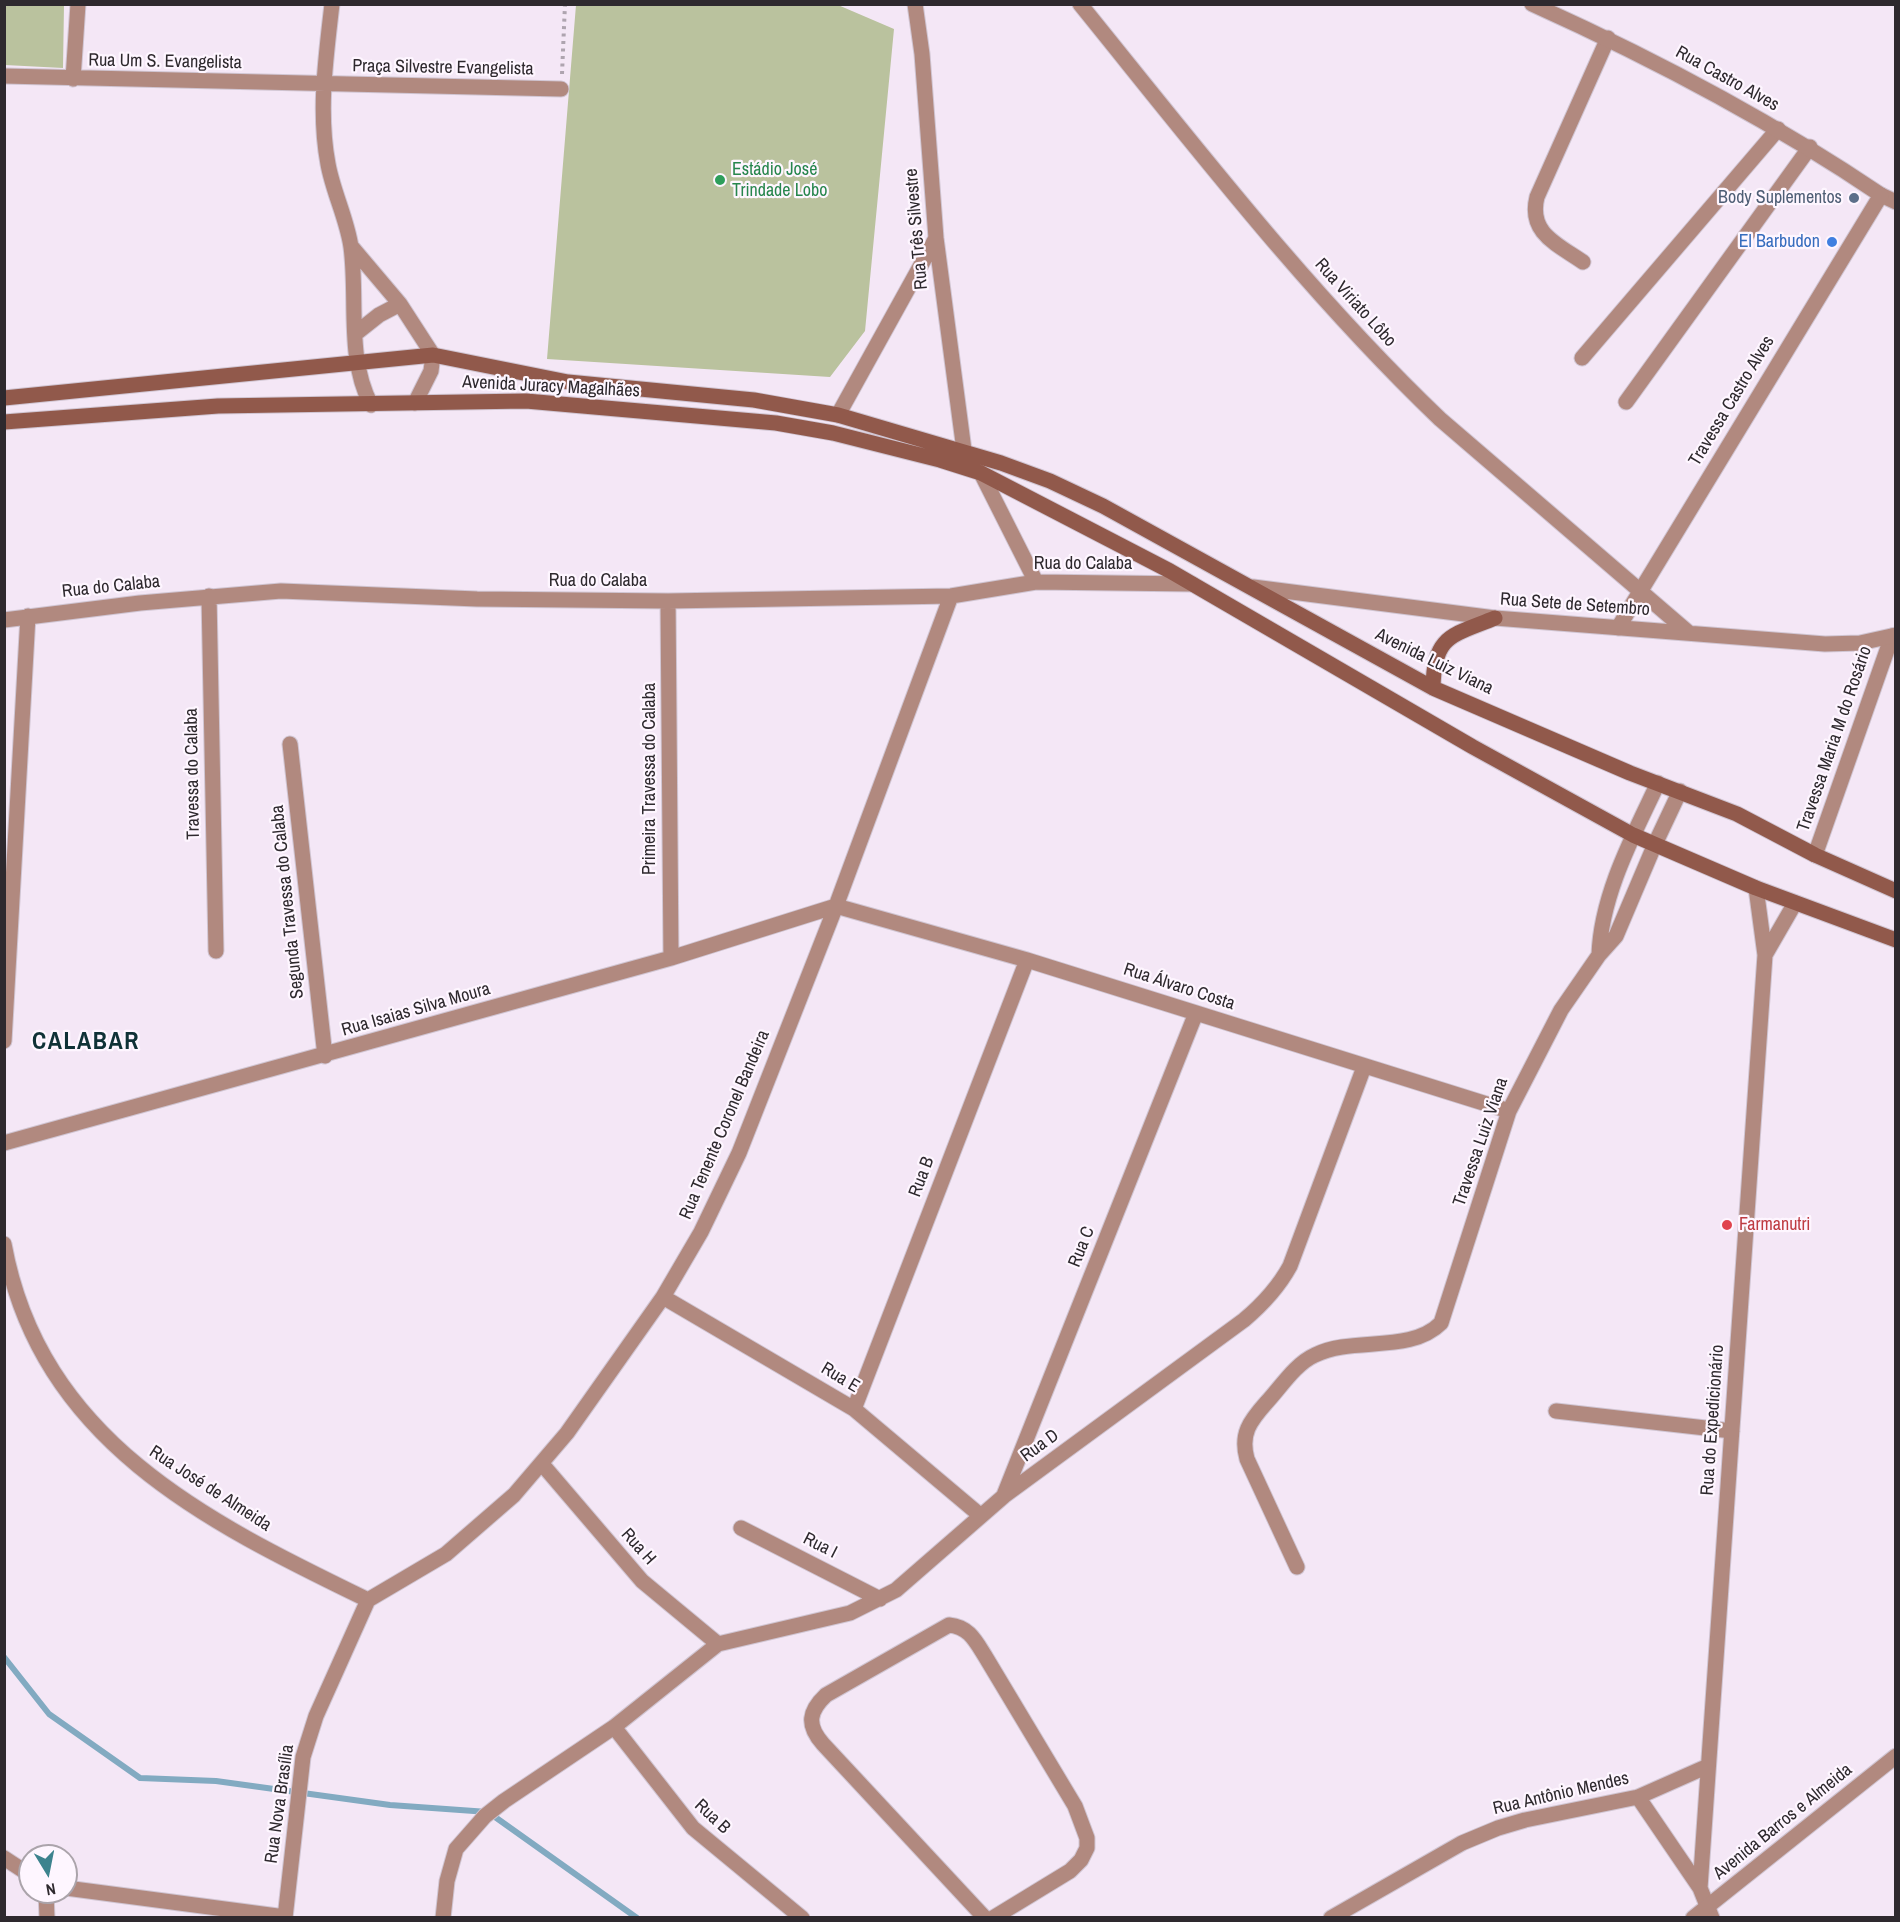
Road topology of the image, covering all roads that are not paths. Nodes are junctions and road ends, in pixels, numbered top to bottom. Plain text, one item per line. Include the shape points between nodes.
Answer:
1 (78, 4) edge
2 (332, 4) edge
3 (915, 4) edge
4 (1080, 4) edge
5 (1532, 4) edge
6 (1608, 38) junction
7 (4, 76) edge
8 (73, 79) junction
9 (324, 85) junction
10 (561, 89) road end
11 (1778, 129) junction
12 (1810, 147) junction
13 (1881, 195) junction
14 (1896, 202) edge
15 (936, 238) junction
16 (351, 246) junction
17 (1583, 262) dead end
18 (400, 304) junction
19 (355, 334) junction
20 (433, 355) junction
21 (1582, 358) dead end
22 (358, 362) junction
23 (161, 383) junction
24 (90, 389) junction
25 (4, 398) edge
26 (1626, 402) dead end
27 (415, 403) junction
28 (371, 405) junction
29 (163, 410) junction
30 (93, 414) junction
31 (838, 415) junction
32 (4, 422) edge
33 (964, 450) junction
34 (981, 473) junction
35 (1036, 582) junction
36 (1192, 584) junction
37 (1253, 587) junction
38 (1638, 591) junction
39 (209, 596) junction
40 (951, 596) junction
41 (668, 601) junction
42 (28, 616) junction
43 (1495, 618) junction
44 (4, 620) edge
45 (1618, 628) junction
46 (1689, 633) junction
47 (1894, 636) edge
48 (1433, 688) junction
49 (290, 744) dead end
50 (1658, 783) junction
51 (1680, 791) junction
52 (1633, 835) junction
53 (1655, 844) junction
54 (1815, 855) junction
55 (1756, 888) junction
56 (1896, 891) edge
57 (1796, 903) junction
58 (836, 906) junction
59 (1896, 940) edge
60 (216, 951) dead end
61 (1599, 955) junction
62 (1765, 955) junction
63 (671, 958) junction
64 (1026, 960) junction
65 (1196, 1013) junction
66 (4, 1041) edge
67 (325, 1056) junction
68 (1364, 1067) junction
69 (1509, 1112) junction
70 (4, 1143) edge
71 (4, 1244) edge
72 (663, 1298) junction
73 (854, 1409) junction
74 (1556, 1411) dead end
75 (1732, 1431) junction
76 (542, 1464) junction
77 (1004, 1496) junction
78 (981, 1516) junction
79 (741, 1528) dead end
80 (1297, 1567) dead end
81 (880, 1599) junction
82 (368, 1600) junction
83 (718, 1644) junction
84 (615, 1727) junction
85 (1896, 1756) edge
86 (1708, 1766) junction
87 (1638, 1797) junction
88 (4, 1858) edge
89 (18, 1867) edge
90 (1700, 1888) junction
91 (78, 1890) edge
92 (1710, 1912) edge
93 (285, 1917) edge
94 (443, 1917) edge
95 (802, 1917) edge
96 (985, 1917) edge
97 (993, 1917) edge
98 (1331, 1917) edge
99 (1694, 1917) edge

1 - 8 street
2 - 9 street
3 - 15 street, Rua Três Silvestre
4 - 38 street, Rua Viriato Lôbo via 1283,250 1400,382
5 - 6 street, Rua Castro Alves
6 - 11 street, Rua Castro Alves
6 - 17 street via 1534,208 1542,231
7 - 8 street, Rua Um S. Evangelista
8 - 9 street, Rua Um S. Evangelista
9 - 10 street, Praça Silvestre Evangelista
9 - 16 street via 324,141
11 - 12 street, Rua Castro Alves
11 - 21 street
12 - 13 street, Rua Castro Alves
12 - 26 street
13 - 14 street, Rua Castro Alves
13 - 38 street, Travessa Castro Alves
15 - 31 street
15 - 33 street, Rua Três Silvestre
16 - 18 street
16 - 19 street
18 - 19 street via 378,315
18 - 20 street
19 - 22 street
20 - 22 main road, Avenida Juracy Magalhães
20 - 27 street via 431,371
20 - 31 main road, Avenida Juracy Magalhães via 568,382 754,400
22 - 23 main road, Avenida Juracy Magalhães
22 - 28 street
23 - 24 main road, Avenida Juracy Magalhães
23 - 29 main road
24 - 25 main road, Avenida Juracy Magalhães
24 - 30 main road
27 - 28 main road, Avenida Juracy Magalhães
27 - 34 main road, Avenida Juracy Magalhães via 526,401 776,423 883,445
28 - 29 main road, Avenida Juracy Magalhães
29 - 30 main road, Avenida Juracy Magalhães
30 - 32 main road, Avenida Juracy Magalhães
31 - 33 main road, Avenida Juracy Magalhães
33 - 37 main road, Avenida Luiz Viana via 1050,481 1103,506
34 - 35 street
34 - 36 main road
35 - 36 street, Rua do Calaba
35 - 40 street, Rua do Calaba
36 - 52 main road
37 - 43 street, Rua Sete de Setembro
37 - 48 main road, Avenida Luiz Viana
38 - 45 street, Travessa Castro Alves
38 - 46 street, Rua Viriato Lôbo
39 - 41 street, Rua do Calaba via 281,591 488,600
39 - 42 street, Rua do Calaba
39 - 60 street, Travessa do Calaba
40 - 41 street, Rua do Calaba
40 - 58 street, Rua Tenente Coronel Bandeira
41 - 63 street, Primeira Travessa do Calaba
42 - 44 street, Rua do Calaba
42 - 66 street
43 - 45 street, Rua Sete de Setembro
43 - 48 main road via 1460,632 1440,646 1433,666
45 - 46 street, Rua Sete de Setembro
46 - 47 street, Rua Sete de Setembro via 1825,644 1860,643
47 - 54 street, Travessa Maria M do Rosário
48 - 50 main road, Avenida Luiz Viana
49 - 67 street, Segunda Travessa do Calaba
50 - 51 main road, Avenida Luiz Viana
50 - 52 street, Travessa Luiz Viana
51 - 53 street, Travessa Luiz Viana
51 - 54 main road, Avenida Luiz Viana via 1754,822
52 - 53 main road
52 - 61 street, Travessa Luiz Viana via 1602,921
53 - 55 main road
53 - 61 street, Travessa Luiz Viana via 1616,936
54 - 56 main road, Avenida Luiz Viana
55 - 57 main road
55 - 62 street, Rua do Expedicionário
57 - 59 main road
57 - 62 street, Rua do Expedicionário
58 - 63 street, Rua Isaias Silva Moura
58 - 64 street, Rua Álvaro Costa
58 - 72 street, Rua Tenente Coronel Bandeira via 739,1153 701,1232
61 - 69 street, Travessa Luiz Viana via 1561,1010
62 - 75 street, Rua do Expedicionário
63 - 67 street, Rua Isaias Silva Moura
64 - 65 street, Rua Álvaro Costa
64 - 73 street, Rua B
65 - 68 street, Rua Álvaro Costa
65 - 77 street, Rua C
67 - 70 street, Rua Isaias Silva Moura
68 - 69 street, Rua Álvaro Costa
68 - 77 street, Rua D via 1290,1266 1278,1286 1244,1320
69 - 80 street, Travessa Luiz Viana via 1441,1323 1423,1336 1338,1347 1316,1354 1304,1361 1252,1418 1245,1431 1247,1459
71 - 82 street, Rua José de Almeida via 11,1278 52,1371 94,1426 162,1485 228,1528
72 - 73 street, Rua E
72 - 76 street, Rua Tenente Coronel Bandeira
73 - 78 street, Rua E
74 - 75 street
75 - 86 street, Rua do Expedicionário
76 - 82 street, Rua Tenente Coronel Bandeira via 498,1510 446,1554
76 - 83 street, Rua H via 642,1581
77 - 78 street, Rua D
78 - 81 street, Rua D via 919,1572
79 - 81 street, Rua I
81 - 83 street, Rua D via 850,1613
82 - 93 street, Rua Nova Brasília via 316,1716 303,1757
83 - 84 street, Rua D
84 - 94 street, Rua D via 504,1801 470,1832 456,1849 451,1864
84 - 95 street, Rua B via 693,1828
85 - 92 street, Avenida Barros e Almeida
86 - 87 street, Rua Antônio Mendes
86 - 90 street, Rua do Expedicionário
87 - 90 street, Rua do Expedicionário
87 - 98 street, Rua Antônio Mendes via 1498,1828 1462,1843
88 - 89 street
90 - 92 street, Rua do Expedicionário
91 - 93 street
92 - 99 street, Avenida Barros e Almeida
96 - 97 street via 823,1744 810,1716 826,1695 949,1625 961,1626 985,1656 1075,1806 1087,1838 1084,1854 1070,1871

